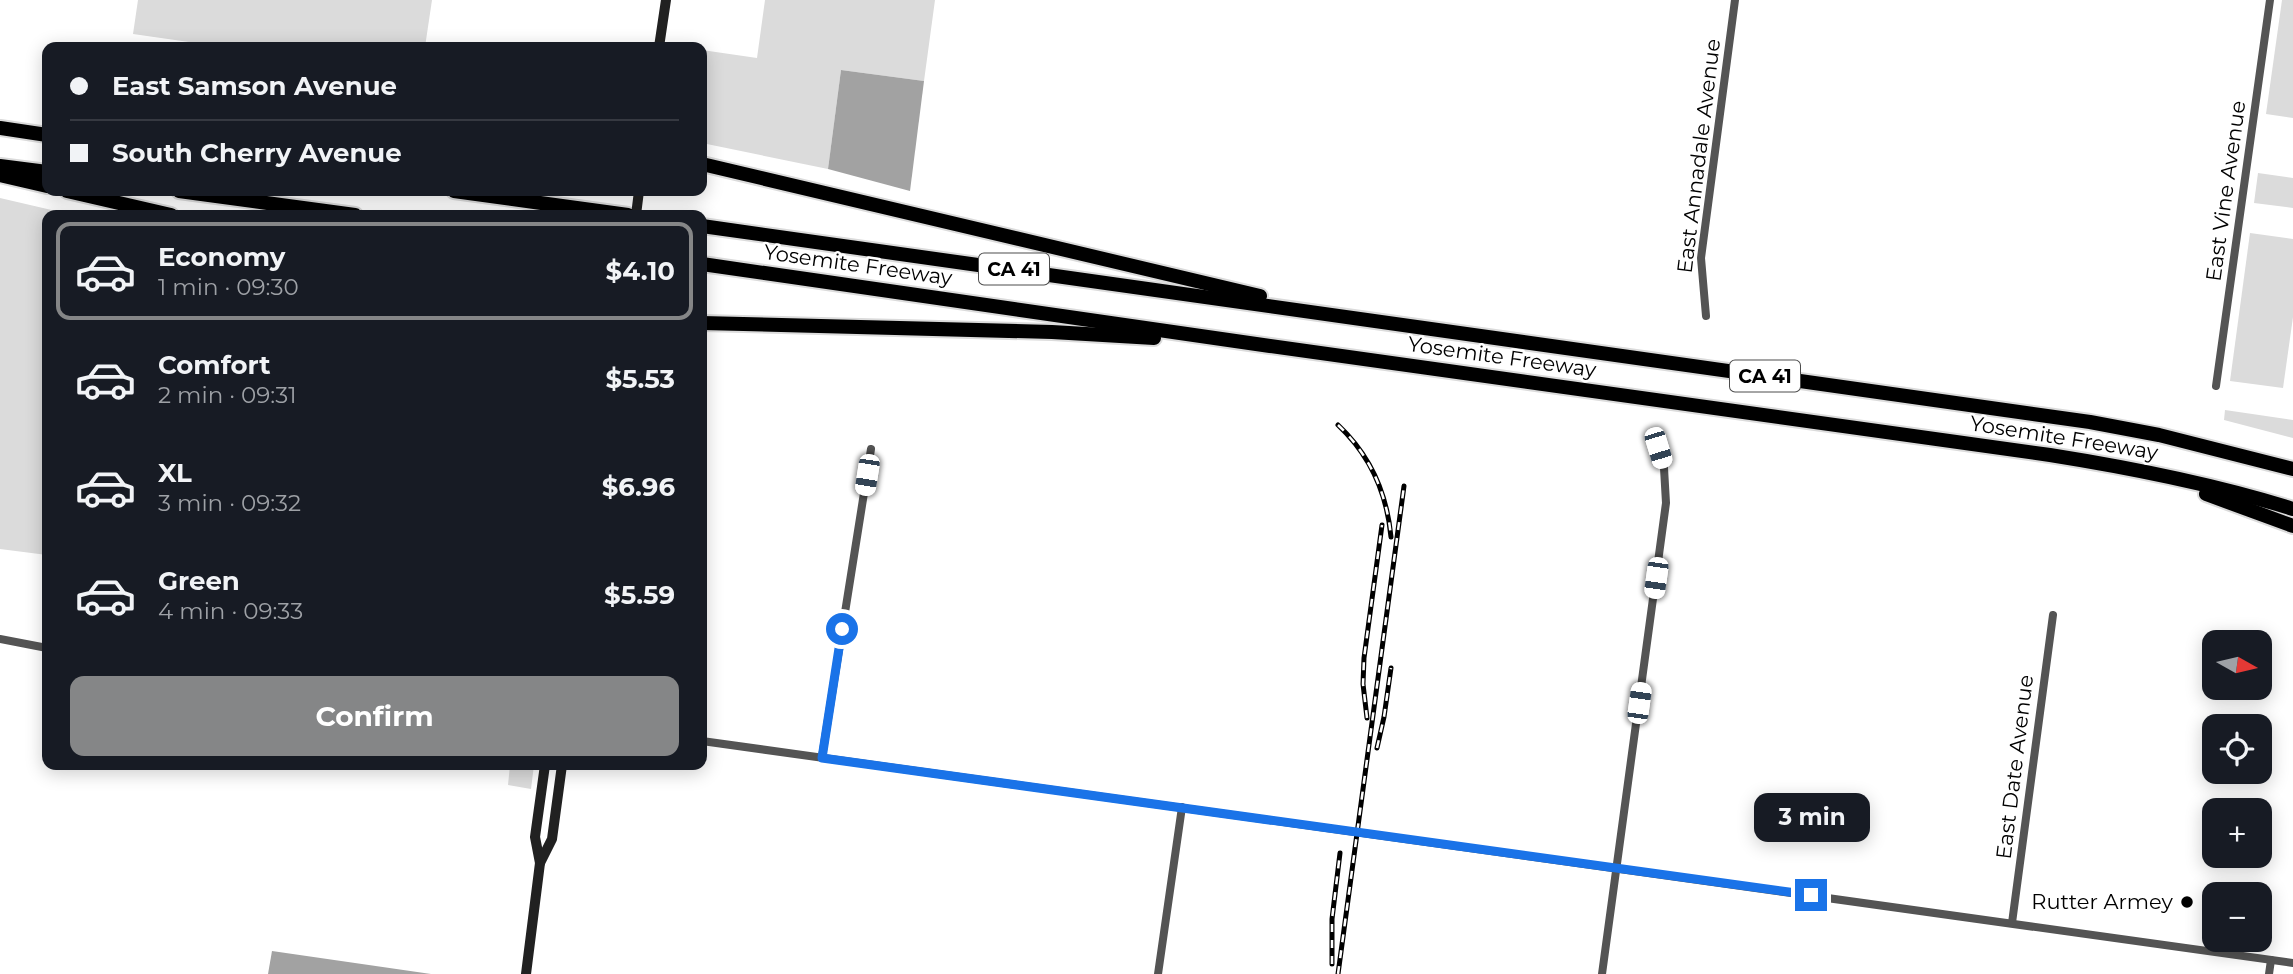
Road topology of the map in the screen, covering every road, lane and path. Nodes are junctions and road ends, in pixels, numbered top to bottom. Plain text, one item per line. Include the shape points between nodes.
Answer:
1 (666, 0) edge
2 (1735, 0) edge
3 (2270, 0) edge
4 (660, 42) edge
5 (0, 126) edge
6 (42, 128) edge
7 (42, 134) edge
8 (707, 165) edge
9 (0, 166) edge
10 (42, 171) edge
11 (0, 175) edge
12 (42, 185) edge
13 (89, 196) edge
14 (216, 196) edge
15 (491, 196) edge
16 (150, 210) edge
17 (318, 210) edge
18 (593, 210) edge
19 (707, 227) edge
20 (707, 265) edge
21 (1325, 313) junction
22 (1706, 316) dead end
23 (707, 323) edge
24 (1270, 346) junction
25 (2216, 386) dead end
26 (1658, 448) dead end
27 (871, 449) dead end
28 (2290, 468) edge
29 (2149, 473) junction
30 (2293, 509) edge
31 (2293, 526) edge
32 (2053, 615) dead end
33 (0, 639) edge
34 (42, 647) edge
35 (707, 742) edge
36 (822, 758) junction
37 (544, 770) edge
38 (561, 770) edge
39 (1182, 807) junction
40 (540, 863) junction
41 (1617, 867) junction
42 (2012, 923) junction
43 (2271, 960) junction
44 (2293, 963) edge
45 (526, 974) edge
46 (1158, 974) edge
47 (1602, 974) edge
48 (2269, 974) edge

1 - 4 street
2 - 22 street, East Annadale Avenue via 1701,258
3 - 25 street, East Vine Avenue
5 - 6 highway
5 - 7 highway
8 - 21 highway
9 - 10 highway
11 - 12 highway
13 - 16 highway
14 - 17 highway
15 - 18 highway
19 - 21 highway, Yosemite Freeway / CA 41
20 - 24 highway, Yosemite Freeway / CA 41
21 - 28 highway, Yosemite Freeway / CA 41 via 2090,422
23 - 24 highway via 1052,332
24 - 29 highway, Yosemite Freeway / CA 41 via 2050,455
26 - 41 street via 1666,503
27 - 36 street
29 - 30 highway, Yosemite Freeway / CA 41
29 - 31 highway
32 - 42 street, East Date Avenue
33 - 34 street
35 - 36 street
36 - 39 street
37 - 40 street via 535,838
38 - 40 street via 552,839
39 - 41 street
39 - 46 street
40 - 45 street
41 - 42 street
41 - 47 street
42 - 43 street
43 - 44 street
43 - 48 street

